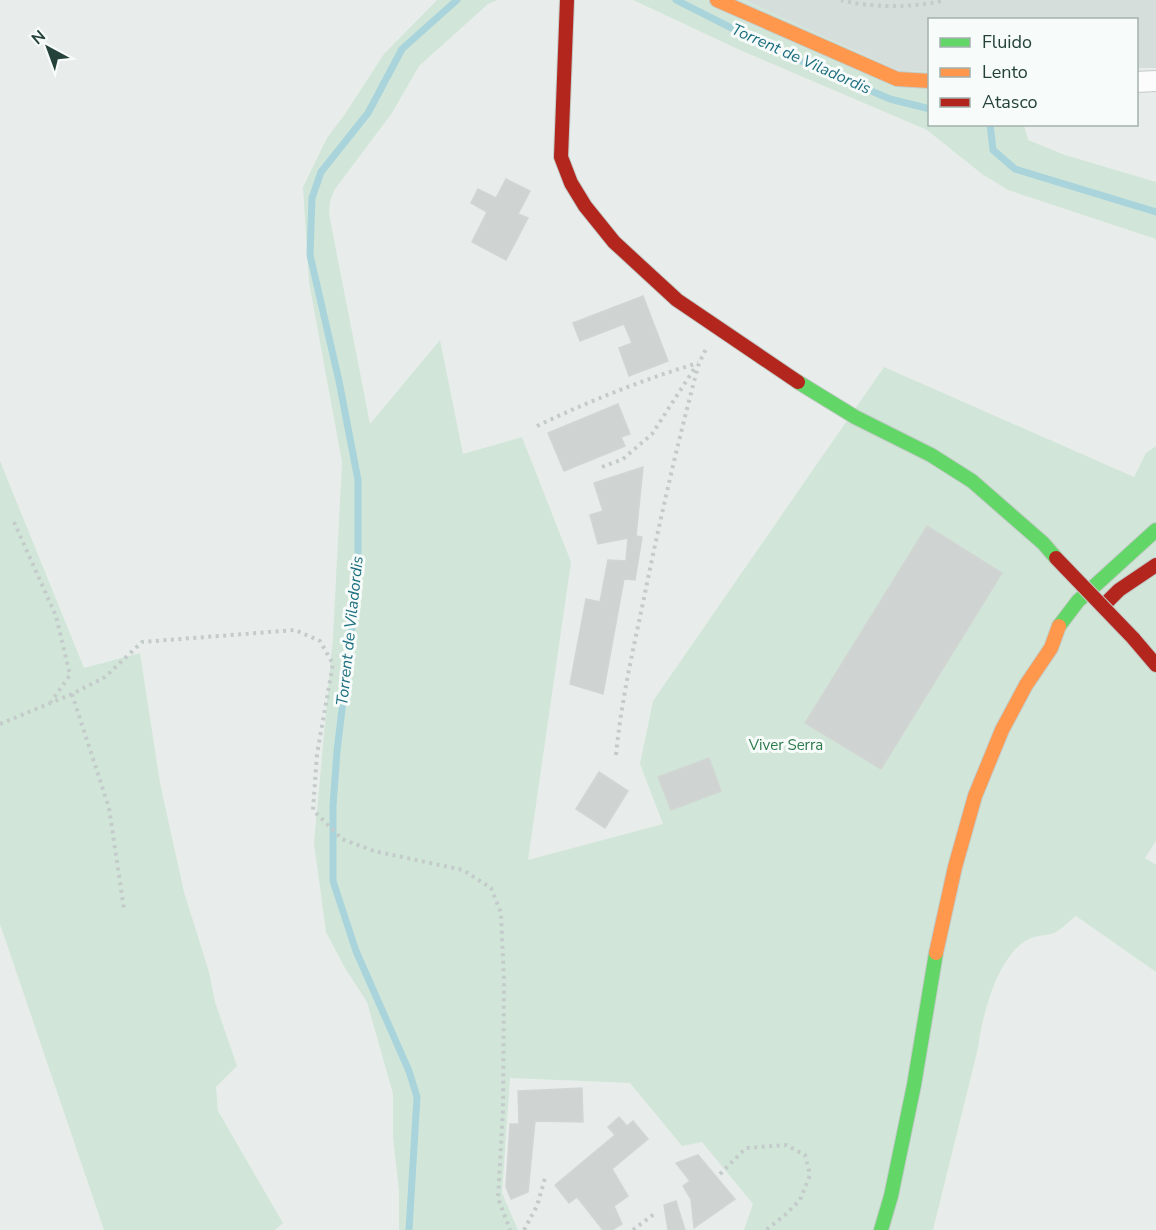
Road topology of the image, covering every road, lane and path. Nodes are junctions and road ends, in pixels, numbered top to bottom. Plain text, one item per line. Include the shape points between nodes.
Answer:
1 (717, 0) edge
2 (841, 0) edge
3 (945, 0) edge
4 (566, 3) edge
5 (928, 81) edge
6 (1156, 81) edge
7 (1138, 82) edge
8 (718, 327) junction
9 (699, 363) junction
10 (537, 426) dead end
11 (602, 467) dead end
12 (14, 522) dead end
13 (1156, 530) edge
14 (1156, 565) edge
15 (1094, 615) dead end
16 (1069, 639) dead end
17 (1051, 648) junction
18 (1156, 665) edge
19 (72, 694) junction
20 (51, 702) junction
21 (0, 724) edge
22 (616, 755) dead end
23 (124, 909) dead end
24 (720, 1174) dead end
25 (546, 1175) dead end
26 (654, 1214) dead end
27 (510, 1230) edge
28 (525, 1230) edge
29 (633, 1230) edge
30 (766, 1230) edge
31 (882, 1230) edge

1 - 5 main road via 897,79
2 - 3 path via 923,5
4 - 8 main road via 561,157 571,183 614,242 677,300
6 - 7 street
8 - 9 path
8 - 18 main road, bridge via 855,417 931,455 972,481 1043,543
9 - 10 path via 639,382
9 - 11 path via 652,434 623,459
9 - 22 path via 670,473 628,675
12 - 20 path via 56,616 70,675
13 - 17 main road via 1078,601 1058,627
14 - 15 main road via 1119,590
16 - 17 main road
17 - 31 main road via 1002,730 975,796 958,857
19 - 20 path
19 - 23 path via 109,808
19 - 27 path via 105,677 142,642 295,630 320,641 333,664 317,754 313,810 342,839 374,851 463,870 491,888 501,913 503,1110 498,1198
20 - 21 path
24 - 30 path via 746,1148 786,1145 805,1155 810,1175 800,1200
25 - 28 path
26 - 29 path

